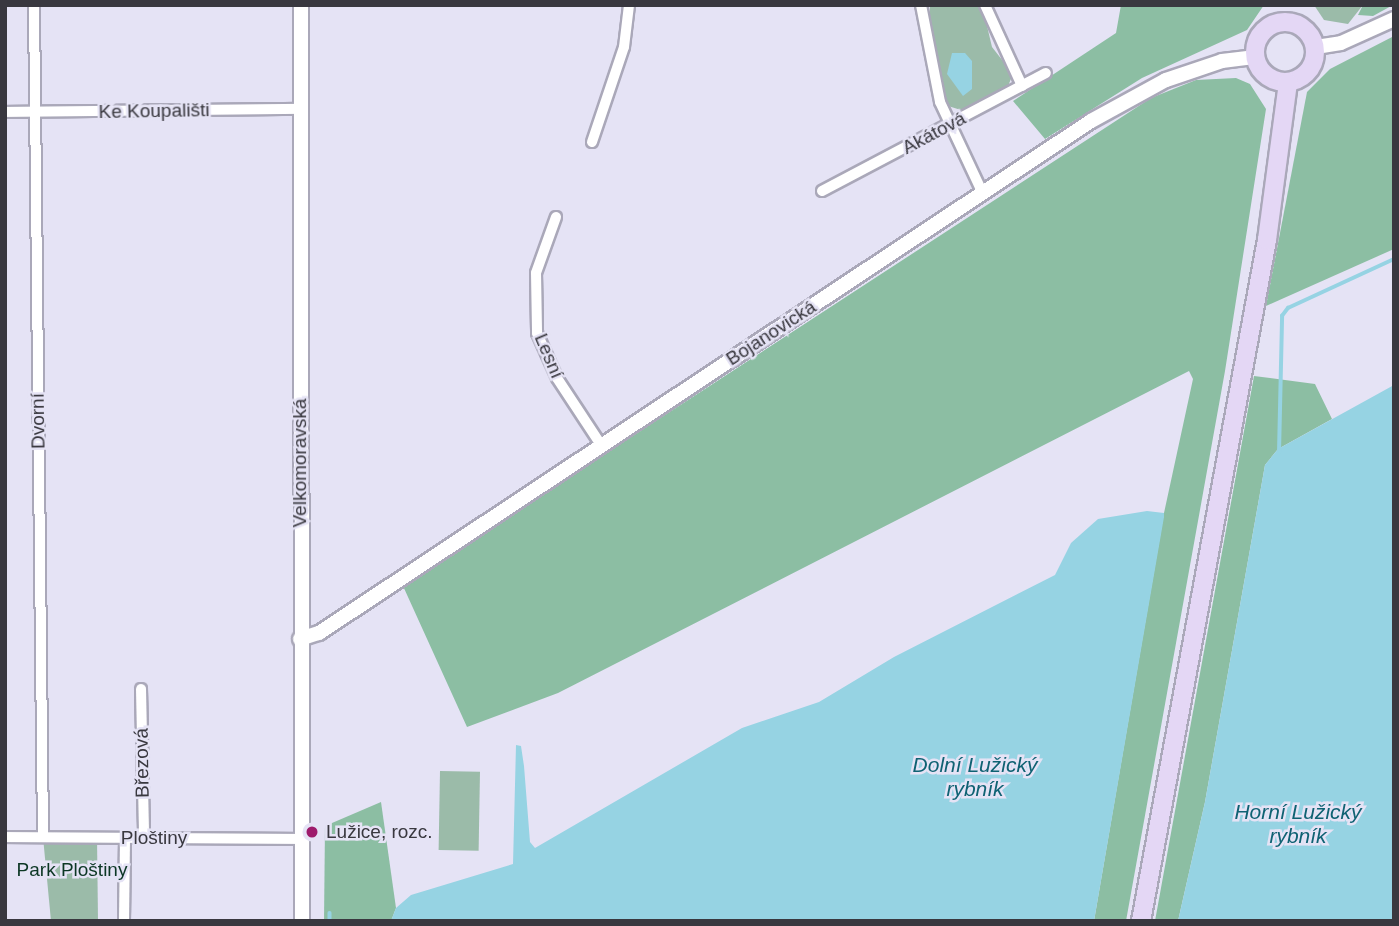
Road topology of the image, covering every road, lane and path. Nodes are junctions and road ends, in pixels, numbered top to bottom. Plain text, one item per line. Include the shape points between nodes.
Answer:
1 (34, 5) edge
2 (301, 5) edge
3 (629, 5) edge
4 (921, 5) edge
5 (985, 5) edge
6 (1289, 13) edge
7 (1394, 19) edge
8 (1316, 47) junction
9 (1256, 57) junction
10 (1046, 73) dead end
11 (1288, 82) junction
12 (1022, 86) junction
13 (302, 109) junction
14 (5, 112) edge
15 (34, 112) junction
16 (949, 126) junction
17 (592, 142) dead end
18 (822, 191) dead end
19 (983, 194) junction
20 (556, 217) dead end
21 (601, 445) junction
22 (300, 639) junction
23 (141, 689) dead end
24 (5, 836) edge
25 (43, 837) junction
26 (125, 838) junction
27 (144, 838) junction
28 (302, 839) junction
29 (124, 921) edge
30 (302, 921) edge
31 (1141, 921) edge

1 - 15 street, Dvorní
2 - 13 street, Velkomoravská
3 - 17 street via 624,47
4 - 16 street
5 - 12 street
6 - 8 main road via 1308,31
6 - 9 main road via 1264,30
7 - 8 street via 1340,43
8 - 11 main road via 1307,74
9 - 11 main road via 1268,77
9 - 19 street, Bojanovická via 1222,61 1153,86
10 - 12 street, Akátová
11 - 31 main road via 1267,240
12 - 16 street, Akátová
13 - 15 street, Ke Koupališti
13 - 22 street, Velkomoravská
14 - 15 street, Ke Koupališti
15 - 25 street, Dvorní
16 - 18 street, Akátová
16 - 19 street
19 - 21 street, Bojanovická
20 - 21 street, Lesní via 537,272 537,333 556,379
21 - 22 street, Bojanovická via 319,633
22 - 28 street, Velkomoravská
23 - 27 street, Březová
24 - 25 street, Ploštiny
25 - 26 street, Ploštiny
26 - 27 street, Ploštiny
26 - 29 street
27 - 28 street, Ploštiny
28 - 30 street, Velkomoravská

